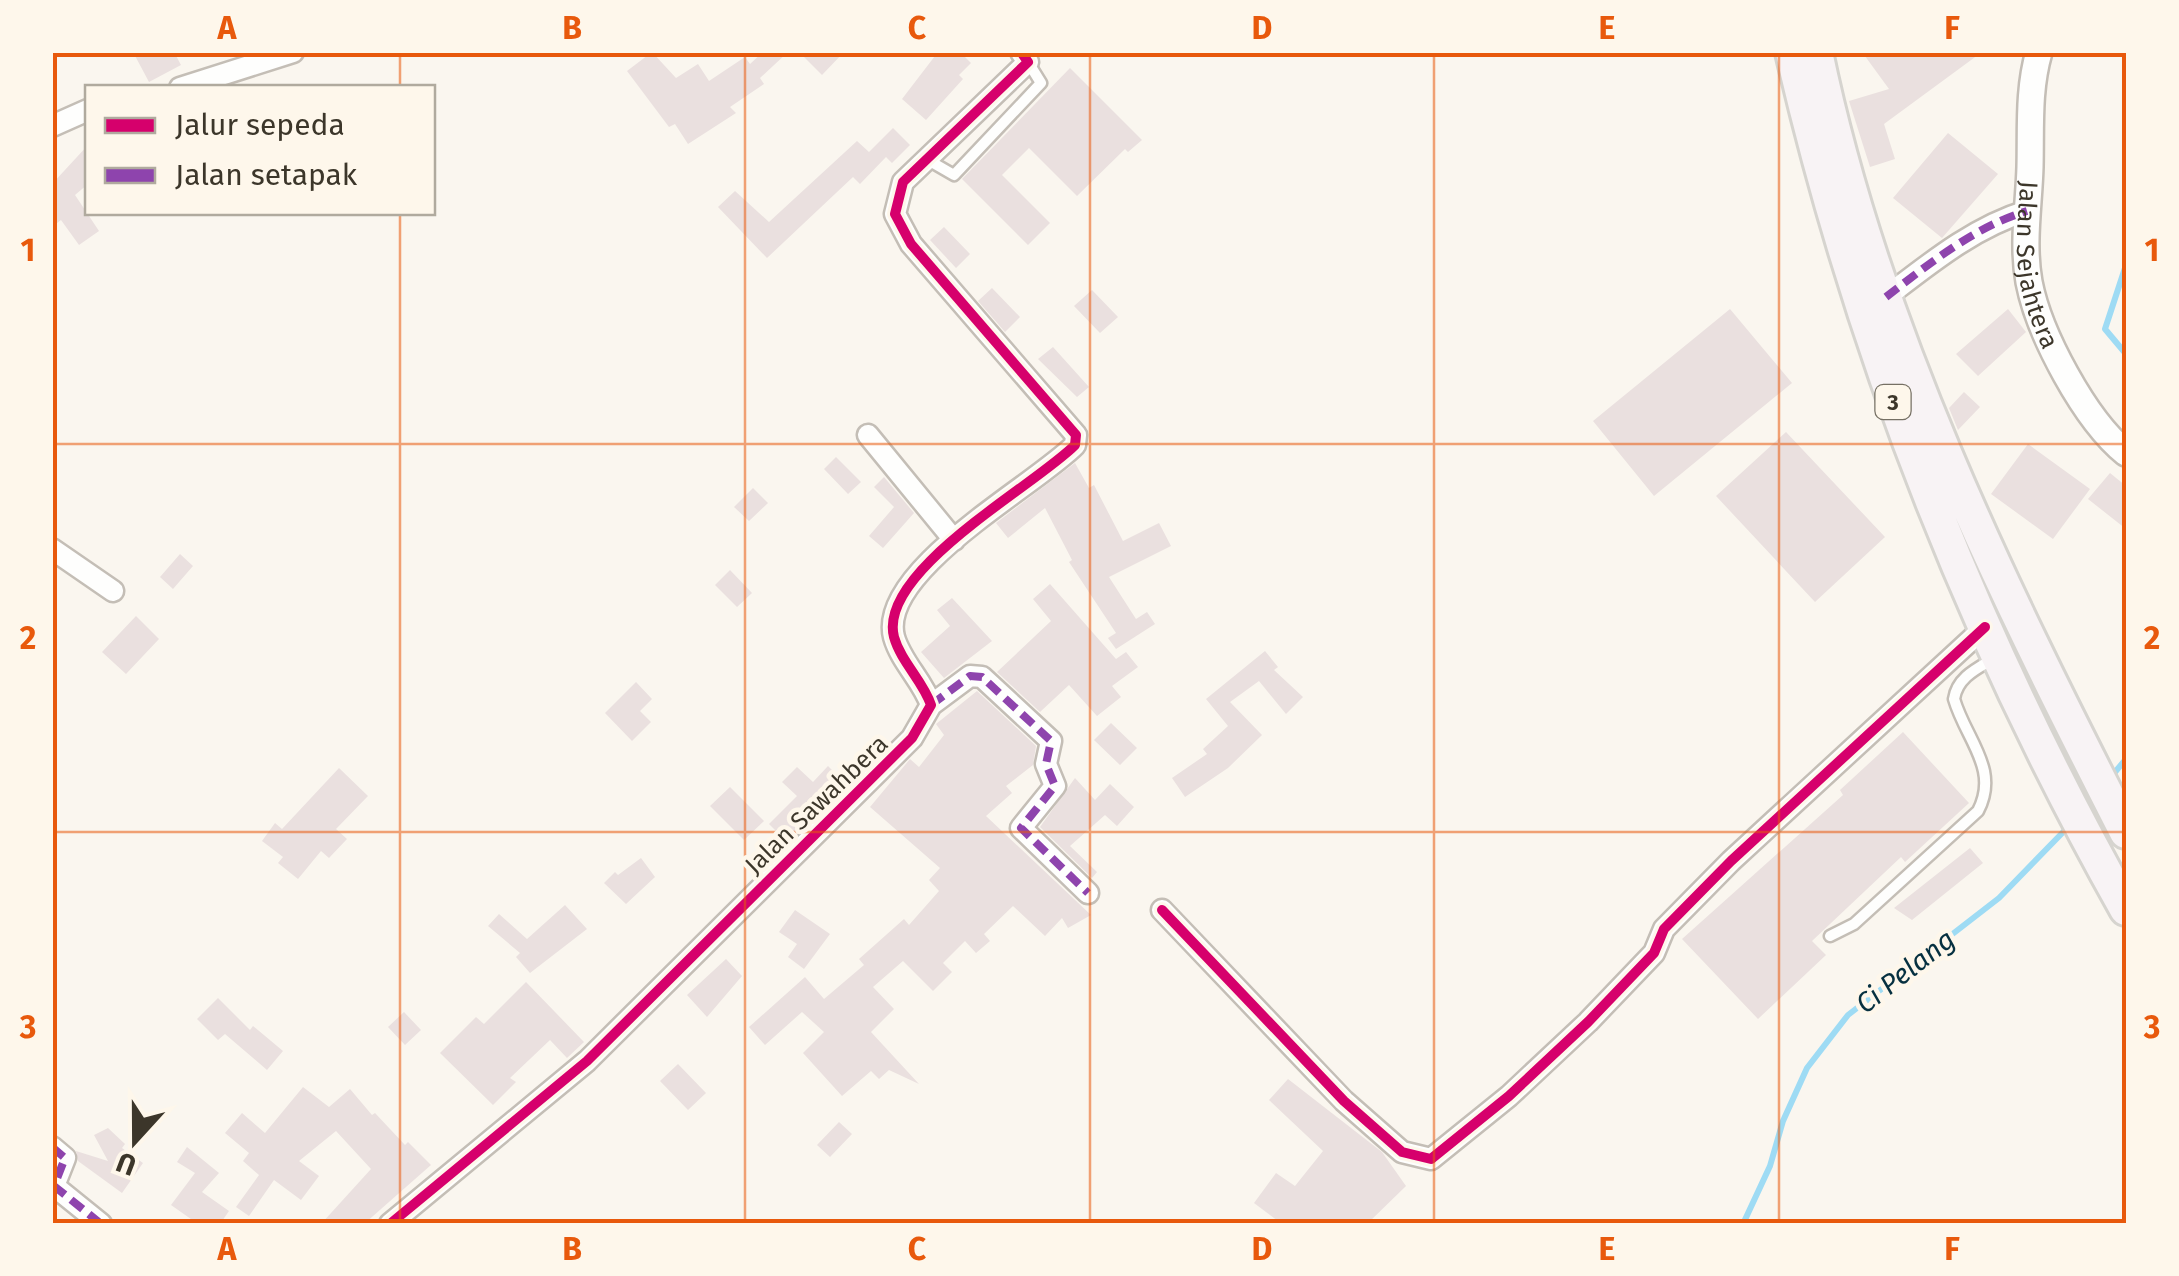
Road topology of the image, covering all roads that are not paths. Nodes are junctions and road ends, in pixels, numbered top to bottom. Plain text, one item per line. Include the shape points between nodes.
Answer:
1 (293, 52) edge
2 (1792, 52) edge
3 (1816, 52) edge
4 (2039, 52) edge
5 (1029, 56) edge
6 (189, 85) edge
7 (85, 111) edge
8 (52, 126) edge
9 (928, 160) junction
10 (1835, 180) junction
11 (2027, 211) junction
12 (1886, 297) junction
13 (868, 435) dead end
14 (2126, 453) edge
15 (954, 540) junction
16 (52, 549) edge
17 (113, 591) dead end
18 (1992, 642) junction
19 (931, 706) junction
20 (2126, 832) edge
21 (1088, 893) dead end
22 (2126, 909) edge
23 (1162, 910) dead end
24 (1830, 936) dead end
25 (52, 1147) edge
26 (393, 1223) edge
27 (101, 1224) edge

1 - 6 street
2 - 10 main road, 3
3 - 10 main road, 3
4 - 11 street, Jalan Sejahtera via 2031,80
5 - 9 street
5 - 9 lane via 1041,83 984,146 954,175
7 - 8 street
9 - 15 street via 903,182 894,203 910,244 1076,435 1064,456
10 - 12 main road, 3
10 - 18 main road, 3 via 1922,485
11 - 12 street via 1948,250
11 - 14 street, Jalan Sejahtera via 2029,283 2042,318 2071,382
12 - 20 main road, 3 via 1951,468
13 - 15 street
15 - 19 street via 899,600 893,620 894,636
16 - 17 street
18 - 22 main road, 3
18 - 23 street via 1731,862 1664,929 1654,953 1588,1022 1430,1159 1402,1152 1344,1100
18 - 24 lane via 1956,689 1988,793 1978,811 1854,924
19 - 21 street, Jalan Sawahbera via 970,676 982,677 1052,741 1046,769 1054,786 1022,828
19 - 26 street, Jalan Sawahbera via 912,738 587,1062
25 - 27 street via 65,1158 54,1186

